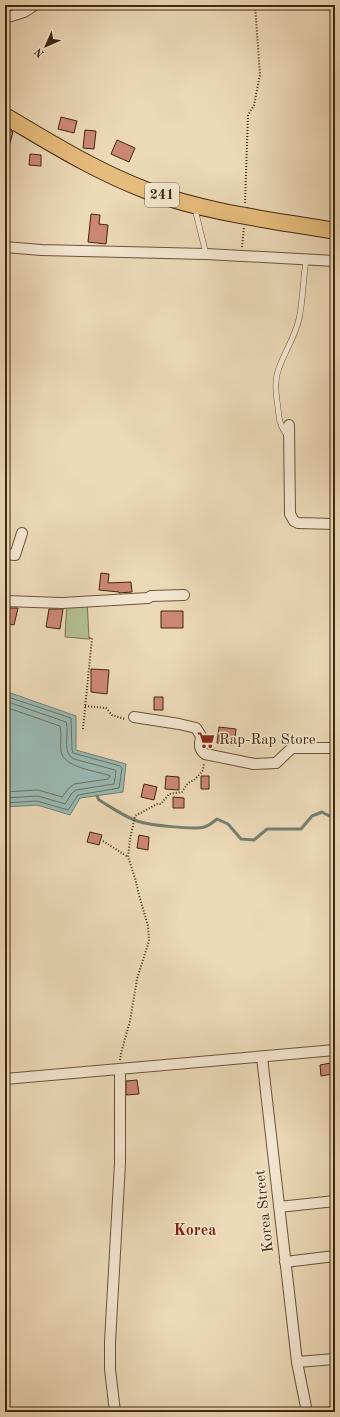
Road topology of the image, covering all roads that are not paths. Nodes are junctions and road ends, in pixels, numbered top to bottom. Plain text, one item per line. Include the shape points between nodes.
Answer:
1 (35, 5) edge
2 (5, 18) edge
3 (5, 116) edge
4 (195, 206) junction
5 (335, 231) edge
6 (5, 247) edge
7 (206, 254) junction
8 (306, 261) junction
9 (335, 262) edge
10 (289, 425) dead end
11 (289, 436) junction
12 (335, 524) edge
13 (22, 533) dead end
14 (5, 554) edge
15 (184, 595) dead end
16 (5, 601) edge
17 (134, 717) road end
18 (335, 748) edge
19 (335, 1050) edge
20 (262, 1057) junction
21 (120, 1069) junction
22 (5, 1079) edge
23 (335, 1201) edge
24 (279, 1207) junction
25 (335, 1256) edge
26 (285, 1262) junction
27 (335, 1359) edge
28 (297, 1362) junction
29 (115, 1412) edge
30 (307, 1412) edge

1 - 2 street via 24,12
3 - 4 main road, 241 via 106,173 148,191
4 - 5 main road, 241
4 - 7 lane
6 - 7 street
7 - 8 street
8 - 9 street
8 - 11 lane via 299,319 276,378 275,390 280,423
10 - 11 street
11 - 12 street via 291,517 298,523
13 - 14 street via 16,555
15 - 16 street via 62,603
17 - 18 street via 196,728 201,736 200,749 205,754 254,764 276,763 292,748
19 - 20 street
20 - 21 street
20 - 24 street, Korea Street
21 - 22 street
21 - 29 street via 120,1163 110,1342
23 - 24 street
24 - 26 street, Korea Street
25 - 26 street
26 - 28 street, Korea Street
27 - 28 street
28 - 30 street, Korea Street

